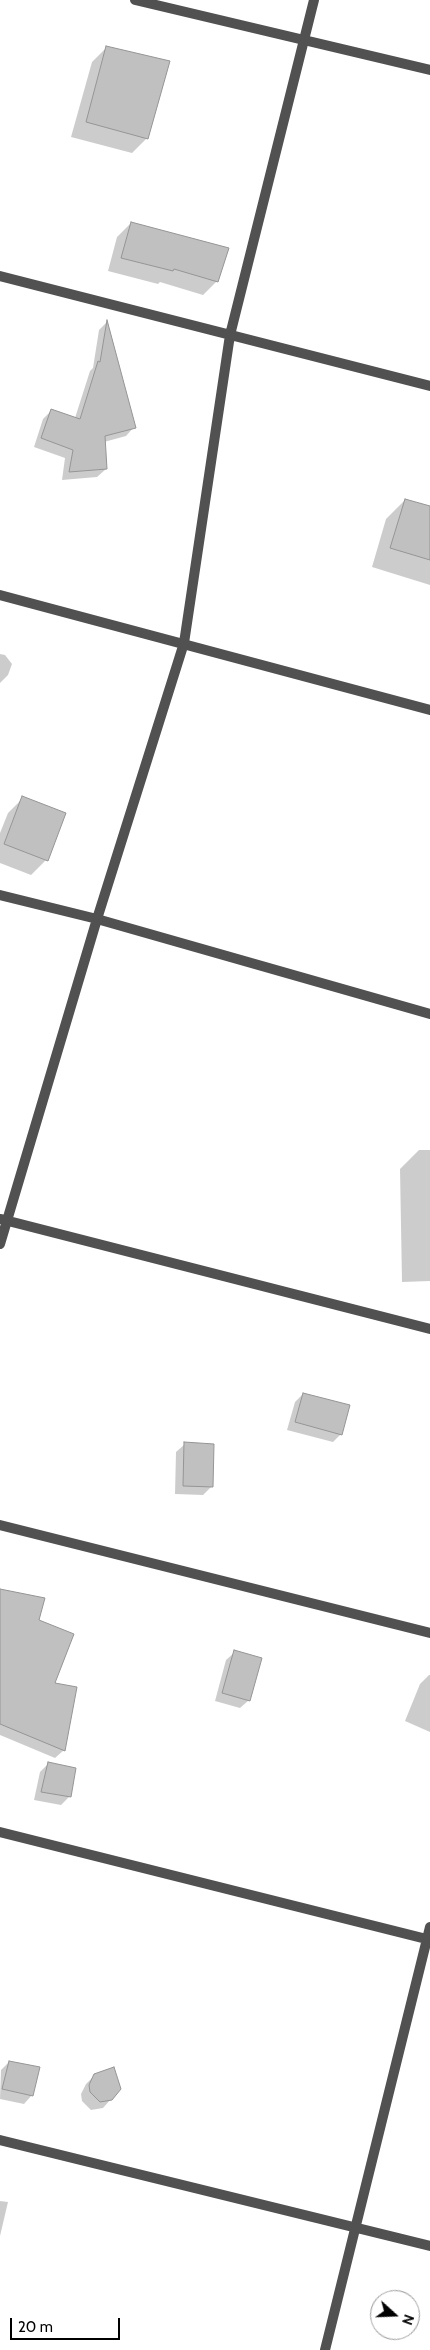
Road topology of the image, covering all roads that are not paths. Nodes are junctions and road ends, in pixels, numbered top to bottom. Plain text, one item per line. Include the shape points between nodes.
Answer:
1 (135, 0) edge
2 (314, 0) edge
3 (304, 39) junction
4 (430, 70) edge
5 (0, 276) edge
6 (230, 335) junction
7 (430, 386) edge
8 (0, 595) edge
9 (184, 643) junction
10 (430, 710) edge
11 (0, 895) edge
12 (97, 920) junction
13 (430, 1014) edge
14 (3, 1220) edge
15 (0, 1244) edge
16 (430, 1329) edge
17 (0, 1525) edge
18 (430, 1633) edge
19 (0, 1832) edge
20 (430, 1927) edge
21 (428, 1940) edge
22 (0, 2140) edge
23 (355, 2228) junction
24 (430, 2246) edge
25 (325, 2350) edge

1 - 3 street
2 - 3 street
3 - 4 street
3 - 6 street
5 - 6 street
6 - 7 street
6 - 9 street
8 - 9 street
9 - 10 street
9 - 12 street
11 - 12 street
12 - 13 street
12 - 14 street
14 - 15 street
14 - 16 street
17 - 18 street
19 - 21 street
20 - 21 street
21 - 23 street
22 - 23 street
23 - 24 street
23 - 25 street

